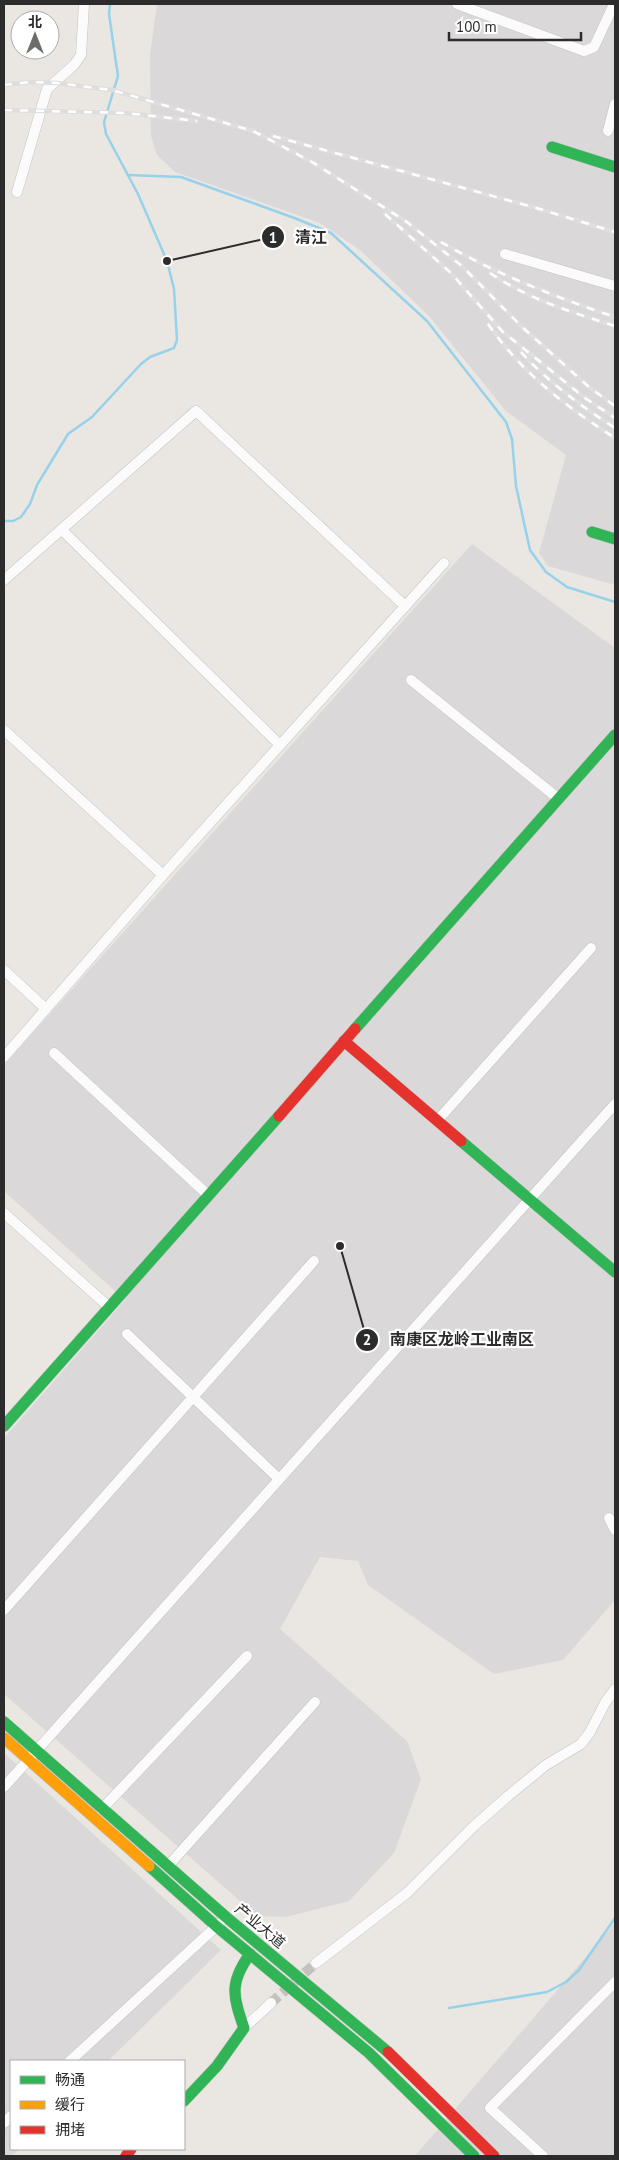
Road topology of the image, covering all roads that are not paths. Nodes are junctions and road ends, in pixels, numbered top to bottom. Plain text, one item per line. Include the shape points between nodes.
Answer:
1 (84, 4) edge
2 (457, 4) edge
3 (614, 4) edge
4 (615, 104) edge
5 (608, 131) dead end
6 (552, 147) dead end
7 (615, 167) edge
8 (18, 192) dead end
9 (505, 254) dead end
10 (615, 286) edge
11 (62, 530) junction
12 (592, 532) dead end
13 (615, 539) edge
14 (444, 563) dead end
15 (4, 580) edge
16 (405, 606) junction
17 (411, 680) dead end
18 (4, 730) edge
19 (615, 735) edge
20 (280, 745) junction
21 (559, 798) junction
22 (163, 876) junction
23 (591, 948) dead end
24 (4, 970) edge
25 (46, 1009) junction
26 (344, 1041) junction
27 (54, 1053) dead end
28 (4, 1057) edge
29 (615, 1104) edge
30 (437, 1120) junction
31 (208, 1195) junction
32 (530, 1199) junction
33 (4, 1213) edge
34 (314, 1261) dead end
35 (615, 1272) edge
36 (109, 1307) junction
37 (127, 1334) dead end
38 (193, 1397) junction
39 (4, 1426) edge
40 (279, 1479) junction
41 (609, 1518) dead end
42 (615, 1530) edge
43 (4, 1610) edge
44 (247, 1656) dead end
45 (615, 1689) edge
46 (315, 1702) dead end
47 (4, 1722) edge
48 (4, 1738) edge
49 (32, 1756) junction
50 (4, 1787) edge
51 (102, 1810) junction
52 (168, 1866) junction
53 (226, 1917) junction
54 (216, 1926) junction
55 (250, 1954) junction
56 (316, 1964) tunnel mouth
57 (615, 1982) edge
58 (271, 2003) tunnel mouth
59 (244, 2028) junction
60 (71, 2060) edge
61 (185, 2100) edge
62 (474, 2156) edge
63 (494, 2156) edge
64 (543, 2156) edge

1 - 8 street via 80,55 74,65 47,89
2 - 3 street via 584,51 594,47
4 - 5 street
6 - 7 street
9 - 10 street
11 - 15 street
11 - 16 street via 196,411
11 - 20 street
12 - 13 street
14 - 16 street
16 - 20 street
17 - 21 street
18 - 22 street
19 - 21 street
20 - 22 street
21 - 26 street
22 - 25 street
23 - 30 street
24 - 25 street
25 - 28 street
26 - 30 street
26 - 31 street
27 - 31 street
29 - 32 street
30 - 32 street
31 - 36 street
32 - 35 street
32 - 40 street
33 - 36 street
34 - 38 street
36 - 39 street
37 - 38 street
38 - 40 street
38 - 43 street
40 - 49 street
41 - 42 street
44 - 51 street
45 - 56 street via 581,1744 546,1765 508,1796 407,1893
46 - 52 street
47 - 49 street, 产业大道
48 - 49 street, 产业大道
49 - 50 street
49 - 51 street, 产业大道
49 - 54 street, 产业大道
51 - 52 street, 产业大道
52 - 53 street, 产业大道
53 - 54 street
53 - 63 street, 产业大道 via 378,2043
54 - 55 street, 产业大道
54 - 60 street
55 - 59 street via 237,1969 234,1981 234,1994
55 - 62 street, 产业大道 via 369,2053
57 - 64 street via 490,2108
58 - 59 street
59 - 61 street via 228,2052

